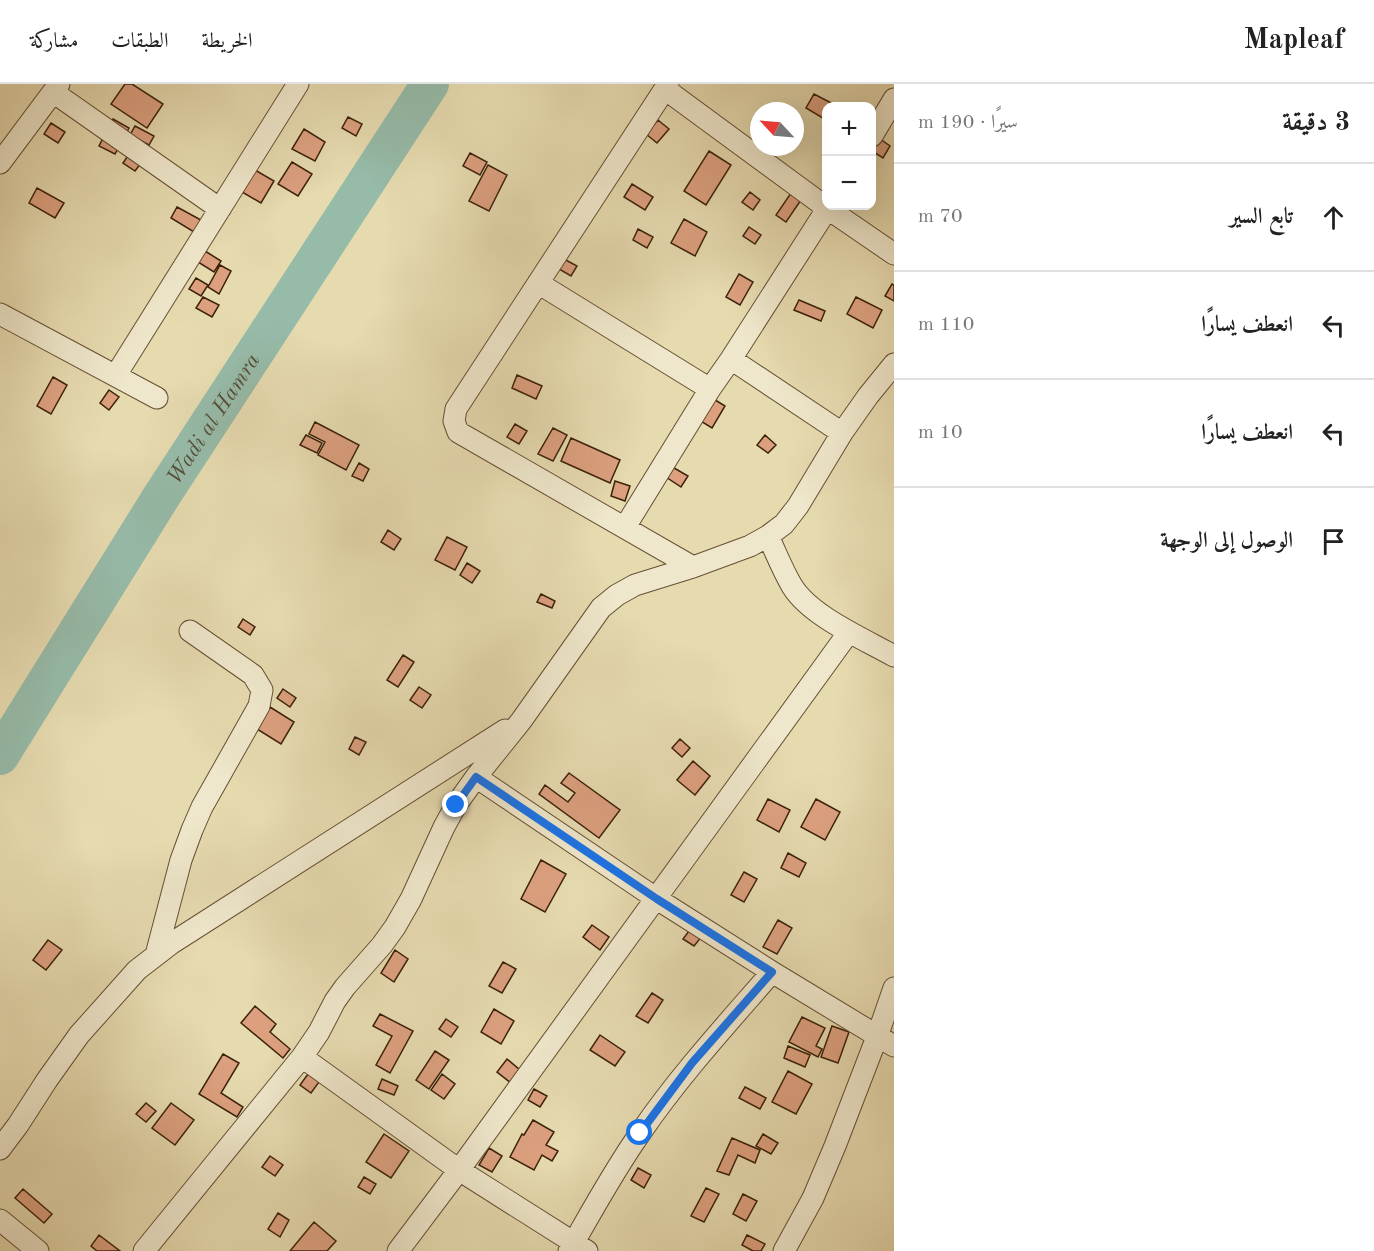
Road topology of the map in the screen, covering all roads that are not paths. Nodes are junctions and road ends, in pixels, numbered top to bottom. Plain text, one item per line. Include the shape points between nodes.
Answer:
1 (298, 84) edge
2 (667, 87) edge
3 (56, 88) edge
4 (894, 99) edge
5 (876, 129) edge
6 (0, 163) edge
7 (822, 203) edge
8 (220, 209) junction
9 (826, 210) edge
10 (832, 210) edge
11 (894, 254) edge
12 (538, 284) junction
13 (0, 314) edge
14 (731, 359) junction
15 (894, 364) edge
16 (116, 375) junction
17 (710, 389) junction
18 (157, 398) dead end
19 (842, 433) junction
20 (625, 527) junction
21 (768, 536) junction
22 (693, 567) junction
23 (190, 631) dead end
24 (849, 632) junction
25 (894, 656) edge
26 (521, 721) junction
27 (476, 777) junction
28 (657, 899) junction
29 (156, 956) junction
30 (772, 972) junction
31 (894, 988) edge
32 (886, 1041) edge
33 (302, 1057) junction
34 (0, 1149) edge
35 (459, 1170) junction
36 (0, 1221) edge
37 (577, 1248) edge
38 (38, 1251) edge
39 (144, 1251) edge
40 (398, 1251) edge
41 (784, 1251) edge

1 - 8 street
2 - 7 street
2 - 12 street
3 - 6 street
3 - 8 street
4 - 5 street
8 - 16 street
9 - 14 street
10 - 11 street
12 - 17 street
12 - 20 street via 456,409 454,422 458,432
13 - 16 street
14 - 17 street
14 - 19 street
15 - 19 street
16 - 18 street
17 - 20 street
19 - 21 street via 798,506
20 - 22 street
21 - 22 street
21 - 24 street via 793,588 817,612
22 - 26 street via 635,585 601,609
23 - 29 street via 253,675 262,690 259,706 192,830
24 - 25 street
24 - 28 street
26 - 27 street
26 - 29 street via 203,922
27 - 28 street
27 - 33 street via 456,805 395,927 345,987
28 - 30 street
28 - 35 street
29 - 34 street via 137,970 79,1035
30 - 32 street
30 - 37 street via 692,1063 640,1133
31 - 32 street
32 - 41 street
33 - 35 street
33 - 39 street
35 - 37 street
35 - 40 street
36 - 38 street

